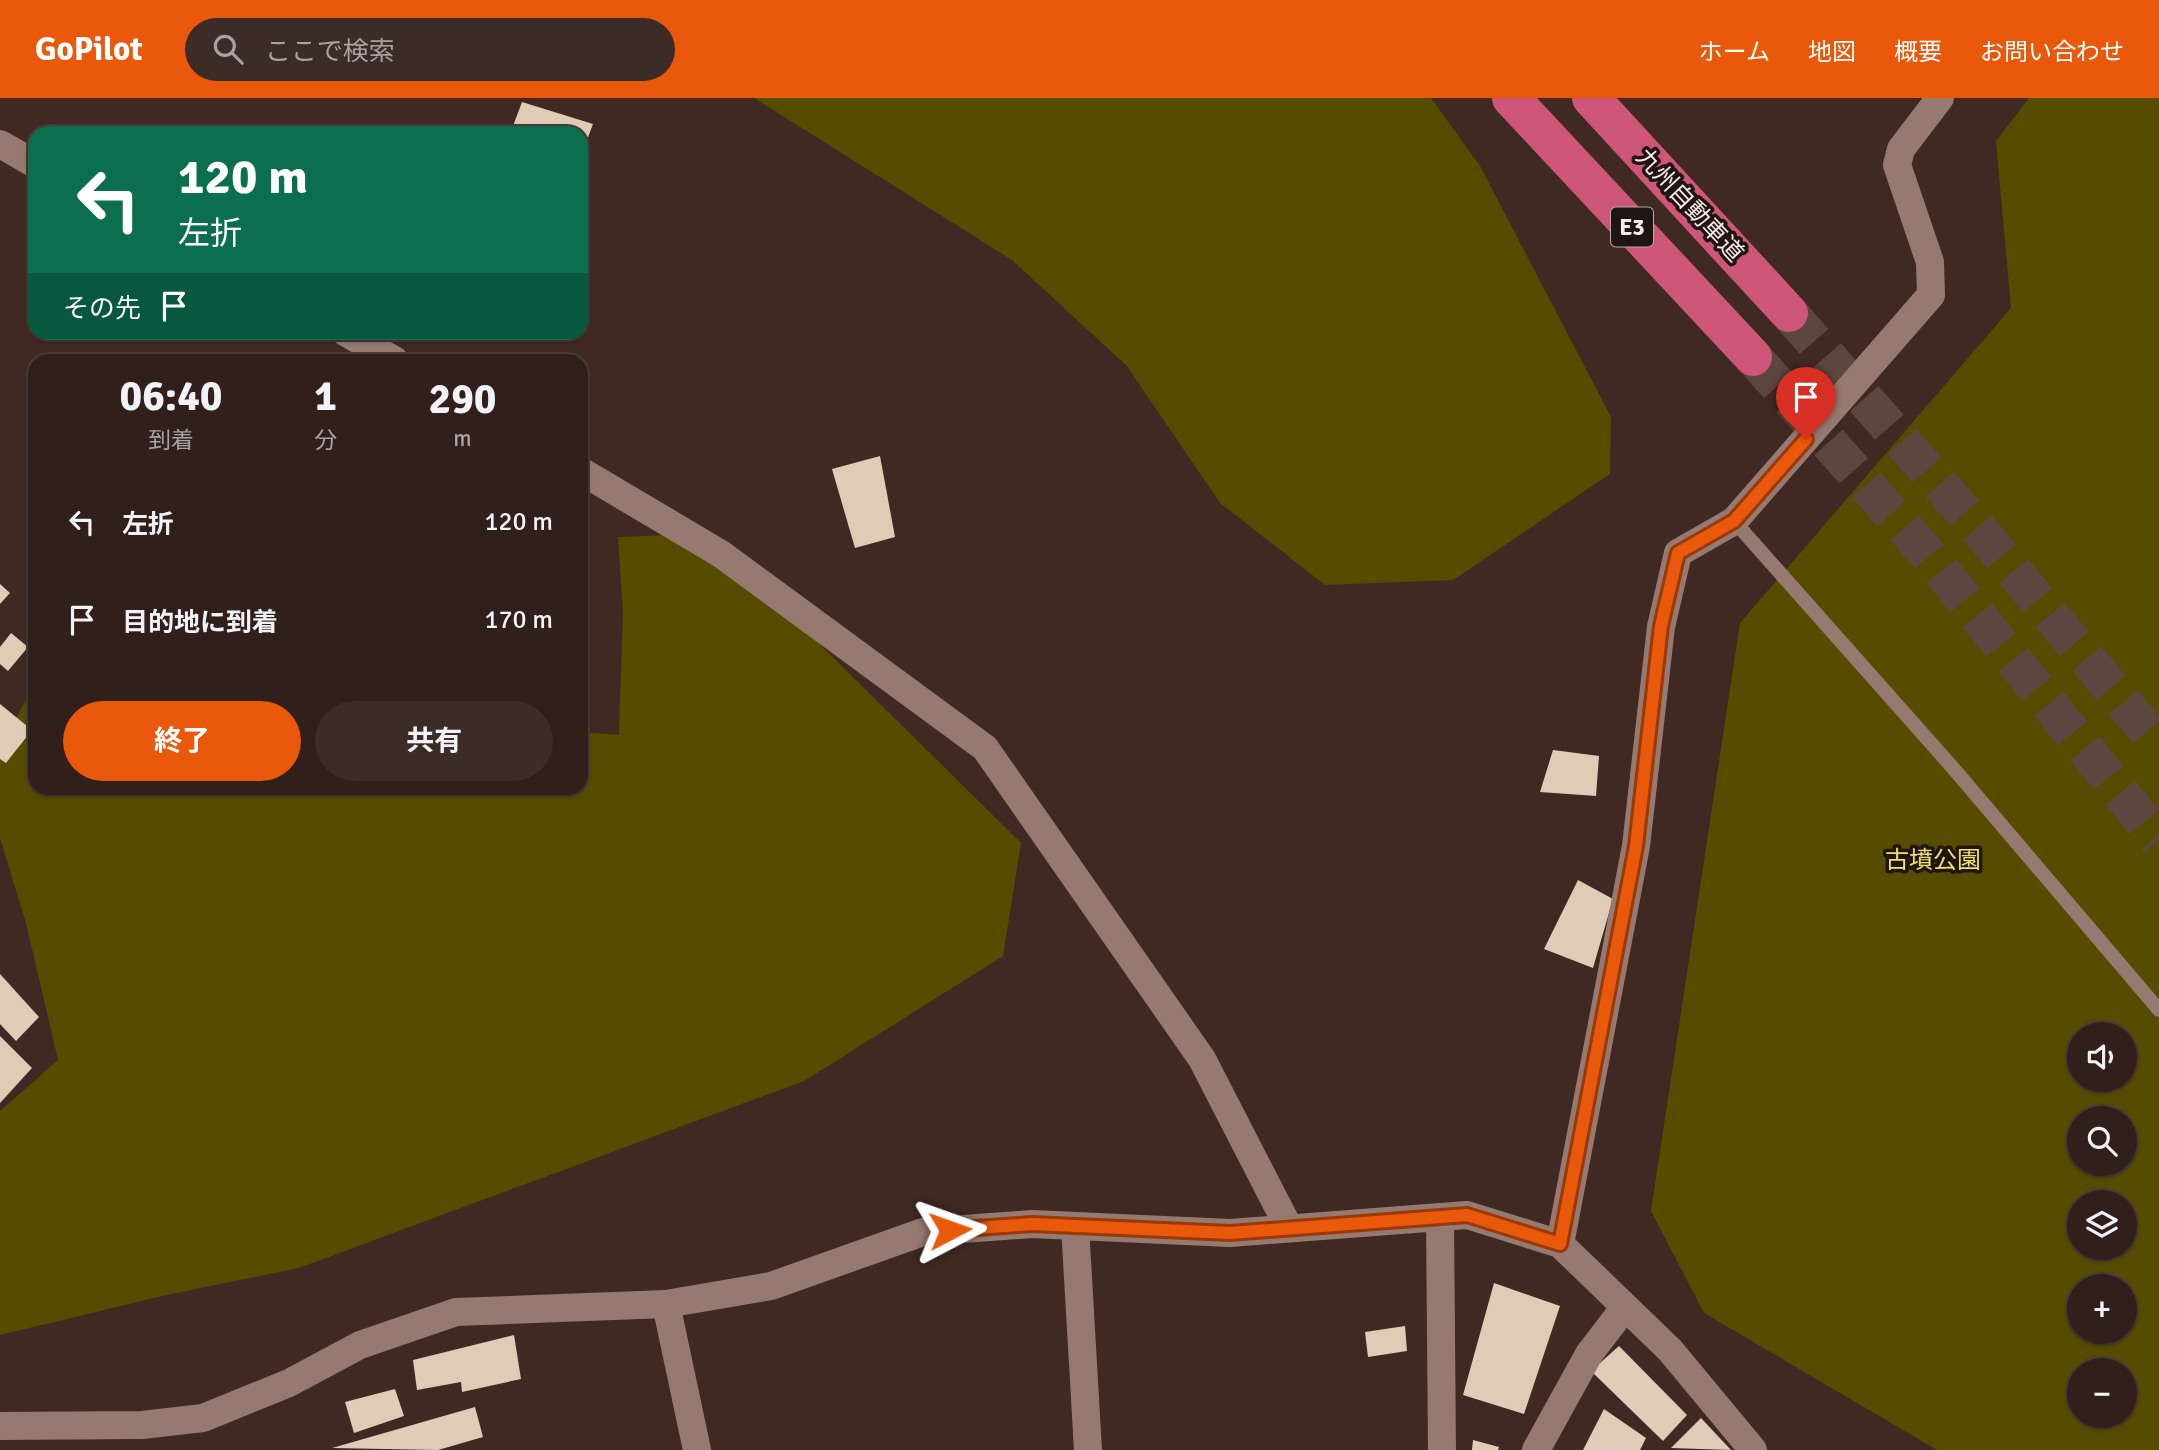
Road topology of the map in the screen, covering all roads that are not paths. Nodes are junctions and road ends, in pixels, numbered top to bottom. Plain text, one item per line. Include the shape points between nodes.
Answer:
1 (1511, 98) edge
2 (1591, 98) edge
3 (1940, 98) edge
4 (0, 144) edge
5 (28, 160) edge
6 (1789, 313) tunnel mouth
7 (359, 340) edge
8 (384, 354) edge
9 (1753, 357) tunnel mouth
10 (588, 475) edge
11 (1734, 521) junction
12 (2159, 1010) edge
13 (1440, 1217) junction
14 (1075, 1226) junction
15 (1289, 1228) junction
16 (1560, 1244) junction
17 (666, 1304) junction
18 (1625, 1307) junction
19 (0, 1426) edge
20 (697, 1450) edge
21 (1088, 1450) edge
22 (1443, 1450) edge
23 (1536, 1450) edge
24 (1753, 1450) edge

1 - 9 highway, E3
2 - 6 highway, 九州自動車道 / E3
3 - 11 street via 1901,149 1897,165 1930,262 1931,295
4 - 5 street
7 - 8 street
10 - 15 street via 721,554 985,748 1202,1059
11 - 12 lane
11 - 16 street via 1678,553 1661,626 1636,846
13 - 15 street
13 - 16 street via 1467,1215
13 - 22 street
14 - 15 street via 1230,1233
14 - 17 street via 1032,1224 923,1232 771,1286
14 - 21 street
16 - 18 street
17 - 19 street via 456,1312 360,1345 289,1383 203,1419
17 - 20 street
18 - 23 street via 1589,1354
18 - 24 street via 1670,1350

